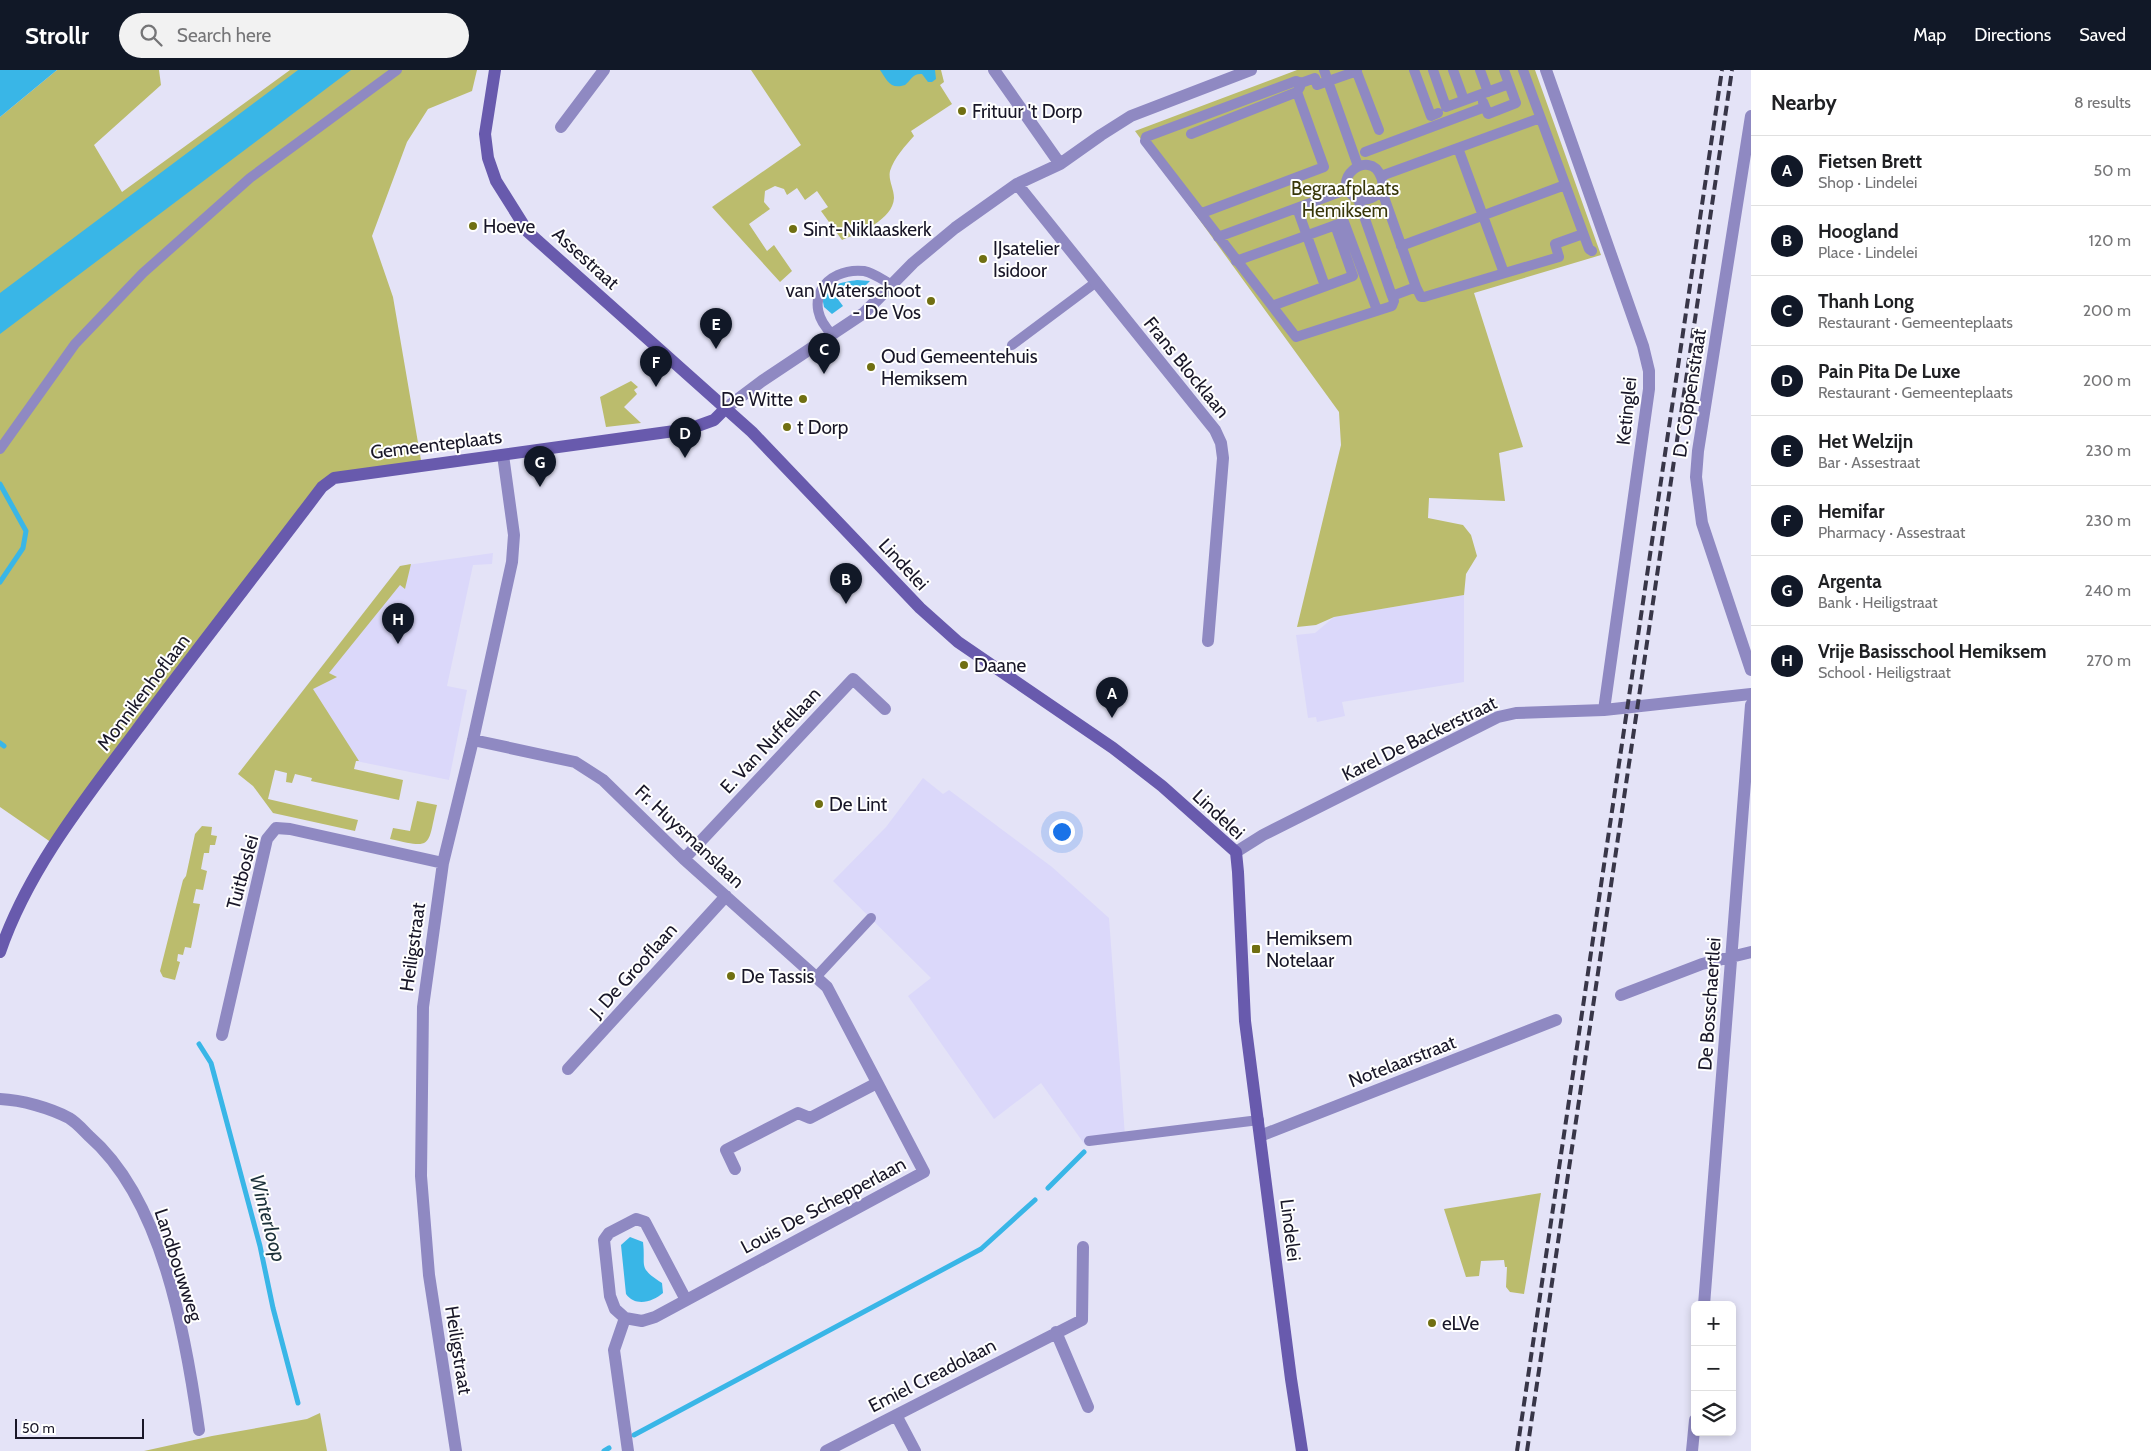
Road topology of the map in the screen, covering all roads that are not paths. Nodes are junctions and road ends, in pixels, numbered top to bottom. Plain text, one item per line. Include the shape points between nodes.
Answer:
1 (398, 70) edge
2 (495, 70) edge
3 (604, 70) edge
4 (994, 70) edge
5 (1252, 70) edge
6 (1324, 70) edge
7 (1414, 70) edge
8 (1433, 70) edge
9 (1453, 70) edge
10 (1480, 70) edge
11 (1504, 70) edge
12 (1523, 70) edge
13 (1546, 70) edge
14 (1357, 71) edge
15 (1328, 81) junction
16 (1509, 84) junction
17 (1299, 88) junction
18 (1484, 93) junction
19 (1464, 100) junction
20 (1485, 107) junction
21 (1442, 110) junction
22 (1751, 116) edge
23 (1540, 118) junction
24 (1442, 124) junction
25 (561, 127) dead end
26 (1379, 130) dead end
27 (1191, 134) dead end
28 (1458, 148) junction
29 (1365, 152) dead end
30 (1060, 164) junction
31 (1358, 166) junction
32 (1381, 176) junction
33 (1017, 184) junction
34 (1565, 185) junction
35 (1348, 189) junction
36 (1379, 192) junction
37 (1358, 199) junction
38 (1297, 208) junction
39 (1202, 213) junction
40 (1483, 216) junction
41 (1335, 225) junction
42 (1583, 234) junction
43 (1307, 235) junction
44 (1218, 237) junction
45 (1401, 246) junction
46 (1592, 251) dead end
47 (1236, 261) junction
48 (1504, 274) junction
49 (1095, 282) junction
50 (892, 285) junction
51 (1325, 286) junction
52 (1416, 288) junction
53 (1392, 296) junction
54 (1272, 306) junction
55 (1377, 310) junction
56 (832, 334) junction
57 (1012, 345) dead end
58 (726, 408) junction
59 (0, 449) edge
60 (503, 455) junction
61 (342, 475) joint
62 (1208, 641) dead end
63 (1751, 670) edge
64 (1751, 694) edge
65 (1751, 706) edge
66 (885, 709) dead end
67 (1604, 710) junction
68 (473, 740) junction
69 (1236, 852) junction
70 (684, 858) junction
71 (443, 863) junction
72 (726, 896) junction
73 (871, 918) dead end
74 (0, 952) edge
75 (1751, 952) edge
76 (1732, 955) junction
77 (816, 977) junction
78 (827, 987) joint
79 (1621, 995) dead end
80 (1556, 1020) dead end
81 (222, 1035) dead end
82 (568, 1069) dead end
83 (877, 1083) junction
84 (0, 1099) edge
85 (1259, 1120) junction
86 (1260, 1136) junction
87 (1089, 1141) dead end
88 (735, 1169) dead end
89 (1083, 1247) dead end
90 (686, 1300) junction
91 (1704, 1301) edge
92 (625, 1318) junction
93 (1056, 1332) junction
94 (1088, 1407) dead end
95 (896, 1414) junction
96 (199, 1430) dead end
97 (1693, 1436) edge
98 (627, 1449) edge
99 (456, 1451) edge
100 (826, 1451) edge
101 (915, 1451) edge
102 (1302, 1451) edge
103 (1692, 1451) edge

1 - 59 lane via 250,178 143,273 75,344
2 - 58 street, Assestraat via 485,134 488,158 496,181 520,223
3 - 25 street
4 - 30 street
5 - 30 street, Gemeenteplaats via 1131,116
6 - 15 lane
7 - 21 lane via 1431,116
8 - 21 lane
9 - 19 lane
10 - 18 lane
11 - 16 lane
12 - 23 lane
13 - 67 street, Ketinglei via 1649,371 1650,389
14 - 15 lane
14 - 26 lane
15 - 17 lane via 1317,85 1315,78
15 - 31 lane
16 - 18 lane
16 - 20 lane via 1516,104 1488,114
17 - 27 lane
17 - 39 lane via 1324,167
17 - 39 lane via 1296,81 1146,137 1145,141 1198,213
18 - 19 lane
18 - 20 lane
19 - 21 lane
20 - 24 lane
21 - 24 lane
22 - 63 street, D. Coppenstraat via 1696,478 1702,523
23 - 28 lane
23 - 34 lane
24 - 29 lane
28 - 32 lane
28 - 40 lane
30 - 33 street, Gemeenteplaats
31 - 32 lane via 1369,165
31 - 35 lane via 1346,180
32 - 36 lane
33 - 49 street, Frans Blocklaan
33 - 50 street, Gemeenteplaats via 955,228
34 - 40 lane
34 - 42 lane
35 - 37 lane
35 - 38 lane
36 - 37 lane via 1371,199
36 - 45 lane via 1384,197
37 - 53 lane
38 - 43 lane
38 - 44 lane
39 - 44 lane
40 - 45 lane
40 - 48 lane
41 - 43 lane
41 - 51 lane via 1353,276
41 - 55 lane via 1344,222
42 - 46 lane
42 - 48 lane via 1555,244 1559,257
43 - 47 lane
43 - 51 lane
44 - 47 lane
45 - 52 lane
47 - 54 lane
48 - 52 lane via 1424,297
49 - 57 lane
49 - 62 street, Frans Blocklaan via 1215,430 1221,443 1223,458
50 - 56 street, Gemeenteplaats via 864,313
50 - 56 lane via 864,271 839,274 825,284 818,295 816,307 818,316
51 - 54 lane
52 - 53 lane
53 - 55 lane via 1392,306
54 - 55 lane via 1296,337
56 - 58 street, Gemeenteplaats
58 - 60 street, Gemeenteplaats via 714,420 690,429
58 - 69 street, Lindelei via 763,442 920,608 958,642 1114,748
60 - 61 street, Gemeenteplaats
60 - 68 street, Heiligstraat via 514,535 512,562
61 - 74 street, Monnikenhoflaan via 322,488 93,788 42,864
64 - 67 street, Karel De Backerstraat
65 - 76 street, De Bosschaertlei
66 - 70 street, E. Van Nuffellaan via 853,679
67 - 69 street, Karel De Backerstraat via 1516,713 1498,717 1263,835
68 - 70 street, Fr. Huysmanslaan via 575,762 603,780
68 - 71 street, Heiligstraat
69 - 85 street, Lindelei via 1245,1021
70 - 72 street, Fr. Huysmanslaan
71 - 81 street, Tuitboslei via 276,828 267,839
71 - 99 street, Heiligstraat via 422,1007 421,1176 429,1275
72 - 77 street, Fr. Huysmanslaan
72 - 82 street, J. De Grooflaan
73 - 77 lane
75 - 76 street
76 - 79 street
76 - 91 street, De Bosschaertlei
77 - 78 street, Fr. Huysmanslaan
78 - 83 street, Louis De Schepperlaan
80 - 86 street, Notelaarstraat
83 - 88 street via 810,1118 798,1113 726,1150
83 - 90 street, Louis De Schepperlaan via 924,1172
84 - 96 street, Landbouwweg via 20,1100 70,1119 102,1147 120,1169 151,1226 163,1262 189,1358
85 - 86 street, Lindelei
85 - 87 lane
86 - 102 street, Lindelei
89 - 93 street, Emiel Creadolaan via 1082,1320
90 - 92 street, Louis De Schepperlaan via 642,1321
90 - 92 street via 646,1222 636,1219 608,1232 604,1240 610,1296 615,1309
92 - 98 street via 614,1350
93 - 94 street
93 - 95 street, Emiel Creadolaan
95 - 100 street, Emiel Creadolaan
95 - 101 street
97 - 103 street

